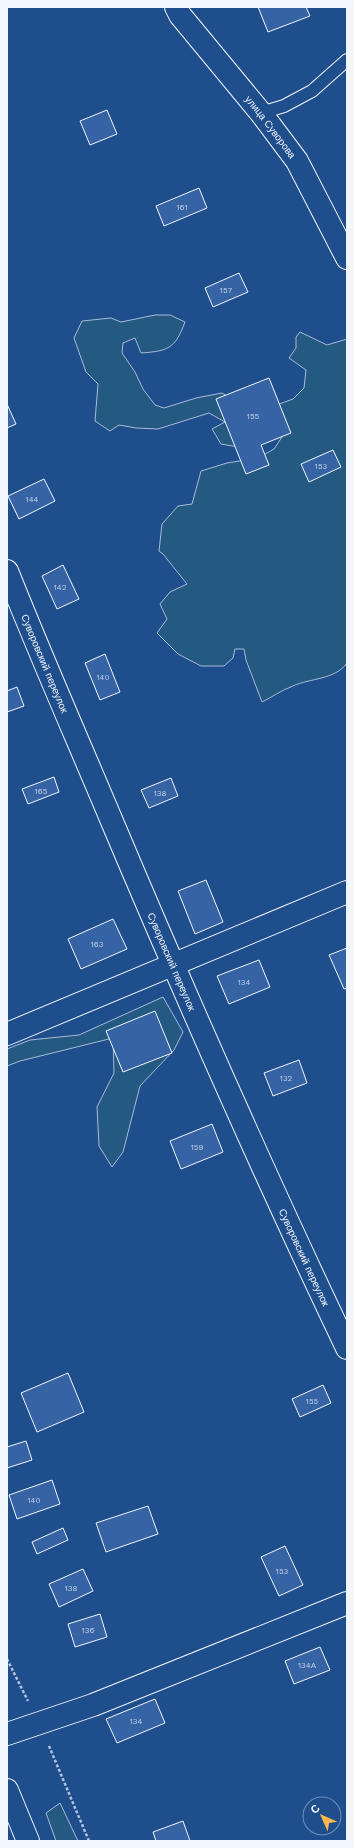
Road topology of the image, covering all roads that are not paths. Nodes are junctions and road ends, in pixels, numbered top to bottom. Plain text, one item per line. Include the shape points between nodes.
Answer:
1 (176, 7) edge
2 (347, 60) edge
3 (260, 113) junction
4 (347, 258) edge
5 (7, 571) edge
6 (347, 892) edge
7 (172, 965) junction
8 (7, 1034) edge
9 (347, 1348) edge
10 (347, 1603) edge
11 (7, 1734) edge
12 (7, 1790) edge
13 (28, 1841) edge

1 - 3 street, улица Суворова
2 - 3 lane via 312,91 284,106
3 - 4 street, улица Суворова via 298,161
5 - 7 street, Суворовский переулок
6 - 7 street
7 - 8 street
7 - 9 street, Суворовский переулок via 281,1209
10 - 11 street via 100,1702
12 - 13 street

